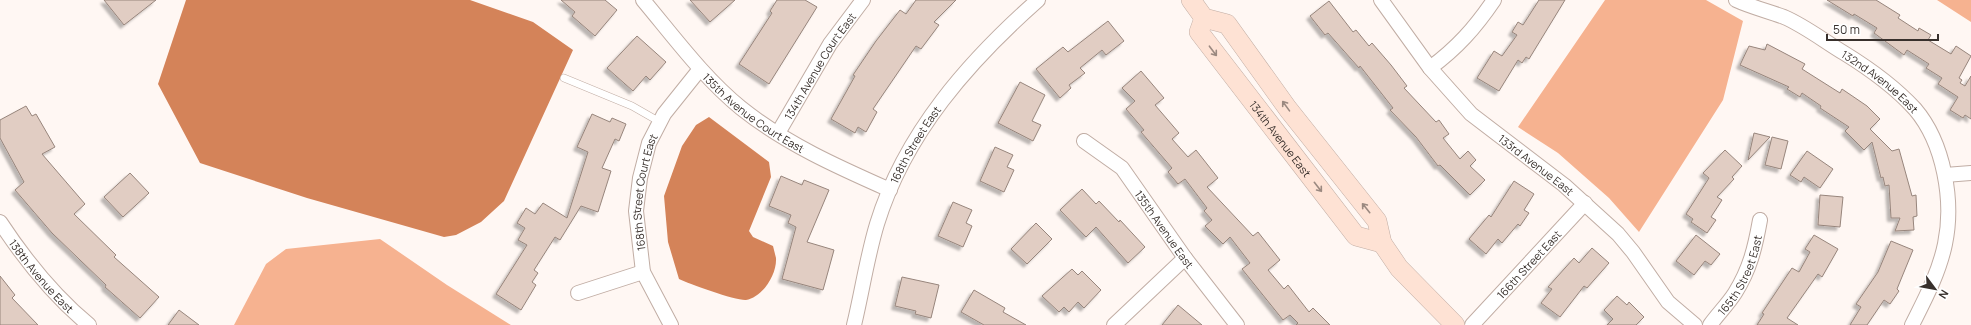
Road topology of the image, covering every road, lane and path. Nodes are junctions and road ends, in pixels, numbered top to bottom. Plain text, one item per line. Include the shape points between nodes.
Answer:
1 (643, 0) edge
2 (863, 0) edge
3 (1038, 0) edge
4 (1192, 0) edge
5 (1381, 0) edge
6 (1494, 0) edge
7 (1736, 0) edge
8 (1204, 18) junction
9 (1430, 68) junction
10 (700, 69) junction
11 (564, 78) dead end
12 (660, 122) junction
13 (778, 133) junction
14 (1084, 141) dead end
15 (1971, 174) edge
16 (1945, 175) junction
17 (890, 190) junction
18 (1585, 203) junction
19 (1760, 220) dead end
20 (0, 222) edge
21 (1382, 243) junction
22 (1185, 258) junction
23 (643, 272) junction
24 (578, 293) dead end
25 (89, 325) edge
26 (671, 325) edge
27 (854, 325) edge
28 (1114, 325) edge
29 (1237, 325) edge
30 (1455, 325) edge
31 (1472, 325) edge
32 (1695, 325) edge
33 (1710, 325) edge
34 (1912, 325) edge

1 - 10 street, 135th Avenue Court East
2 - 13 street, 134th Avenue Court East via 830,44
3 - 17 street, 168th Street East via 1013,22 949,91 925,123 900,166
4 - 8 street
5 - 9 street, 133rd Avenue East
6 - 9 street via 1473,30
7 - 16 street, 132nd Avenue East via 1796,23 1874,72 1894,88 1915,110 1929,130
21 -> 8 street via 1377,221 1288,109 1227,24
8 -> 21 street, 134th Avenue East via 1199,32 1356,236
9 - 18 street, 133rd Avenue East via 1471,114
10 - 12 street, 168th Street Court East
10 - 13 street, 135th Avenue Court East via 741,108
11 - 12 lane via 632,106
12 - 23 street, 168th Street Court East via 649,144 640,178 636,211
13 - 17 street, 135th Avenue Court East via 821,160
14 - 22 street, 135th Avenue East via 1122,168
15 - 16 street
16 - 34 street, 132nd Avenue East via 1945,243 1935,275
17 - 27 street, 168th Street East via 877,224
18 - 31 street, 166th Street East
18 - 32 street, 133rd Avenue East via 1634,252 1668,302
19 - 33 street, 165th Street East via 1754,254 1745,276 1734,295
20 - 25 street, 138th Avenue East via 16,246 68,308
21 - 30 street via 1399,268
22 - 28 street
22 - 29 street, 135th Avenue East
23 - 24 street
23 - 26 street, 168th Street Court East

